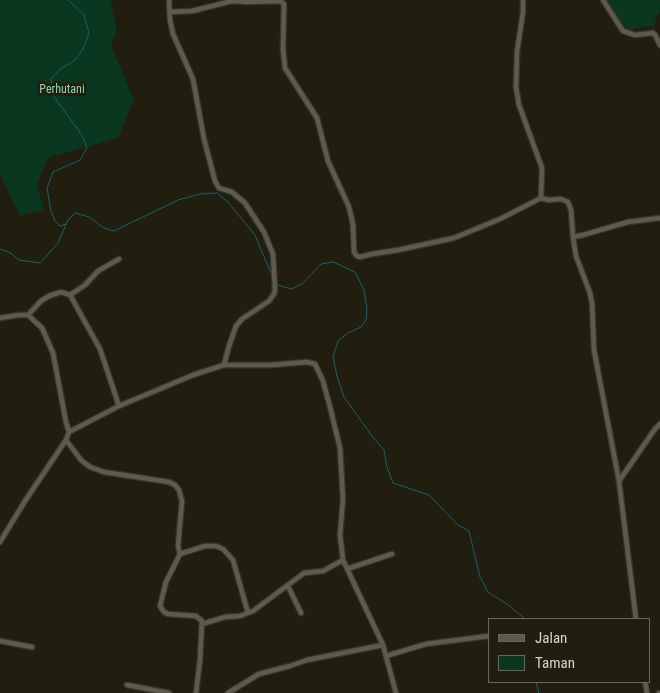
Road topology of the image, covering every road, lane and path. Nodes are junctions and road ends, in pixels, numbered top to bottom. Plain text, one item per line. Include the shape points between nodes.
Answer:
1 (169, 0) edge
2 (523, 0) edge
3 (603, 0) edge
4 (170, 12) junction
5 (660, 45) edge
6 (541, 198) junction
7 (660, 218) edge
8 (573, 236) junction
9 (119, 259) dead end
10 (70, 295) junction
11 (28, 315) junction
12 (0, 318) edge
13 (224, 365) junction
14 (119, 406) junction
15 (660, 424) edge
16 (69, 432) junction
17 (66, 440) junction
18 (619, 481) junction
19 (0, 542) edge
20 (180, 554) junction
21 (392, 554) dead end
22 (343, 560) junction
23 (347, 570) junction
24 (288, 586) junction
25 (248, 613) junction
26 (301, 613) dead end
27 (636, 618) edge
28 (202, 624) junction
29 (488, 636) edge
30 (0, 641) edge
31 (383, 646) junction
32 (32, 647) dead end
33 (386, 656) junction
34 (128, 685) dead end
35 (169, 693) edge
36 (196, 693) edge
37 (228, 693) edge
38 (396, 693) edge

1 - 4 street
2 - 6 street via 516,87 542,168
3 - 5 street via 624,31 635,36 652,33
4 - 6 street via 192,11 232,1 280,1 284,4 285,68 317,118 328,161 349,208 357,256 454,238
4 - 13 street via 176,44 193,79 216,181 219,188 232,192 245,203 264,232 273,254 276,290 269,301 236,326
6 - 8 street via 568,202
7 - 8 street via 628,222
8 - 18 street via 594,314 594,350
9 - 10 street via 98,271
10 - 11 street via 61,292 49,296
10 - 14 street via 100,349
11 - 12 street
11 - 16 street via 42,328 54,353
13 - 14 street
13 - 22 street via 307,362 317,367 340,448
14 - 16 street
15 - 18 street
16 - 17 street
17 - 19 street
17 - 20 street via 81,460 95,470 175,484 182,501
18 - 27 street
20 - 25 street via 216,546 229,554 239,576
20 - 28 street via 166,582 160,606 168,614 196,616
21 - 23 street
22 - 23 street
22 - 24 street via 324,571 304,573
23 - 31 street
24 - 25 street
24 - 26 street
25 - 28 street
28 - 36 street
29 - 33 street via 426,644
30 - 32 street
31 - 33 street
31 - 37 street via 316,658 258,674
33 - 38 street
34 - 35 street

